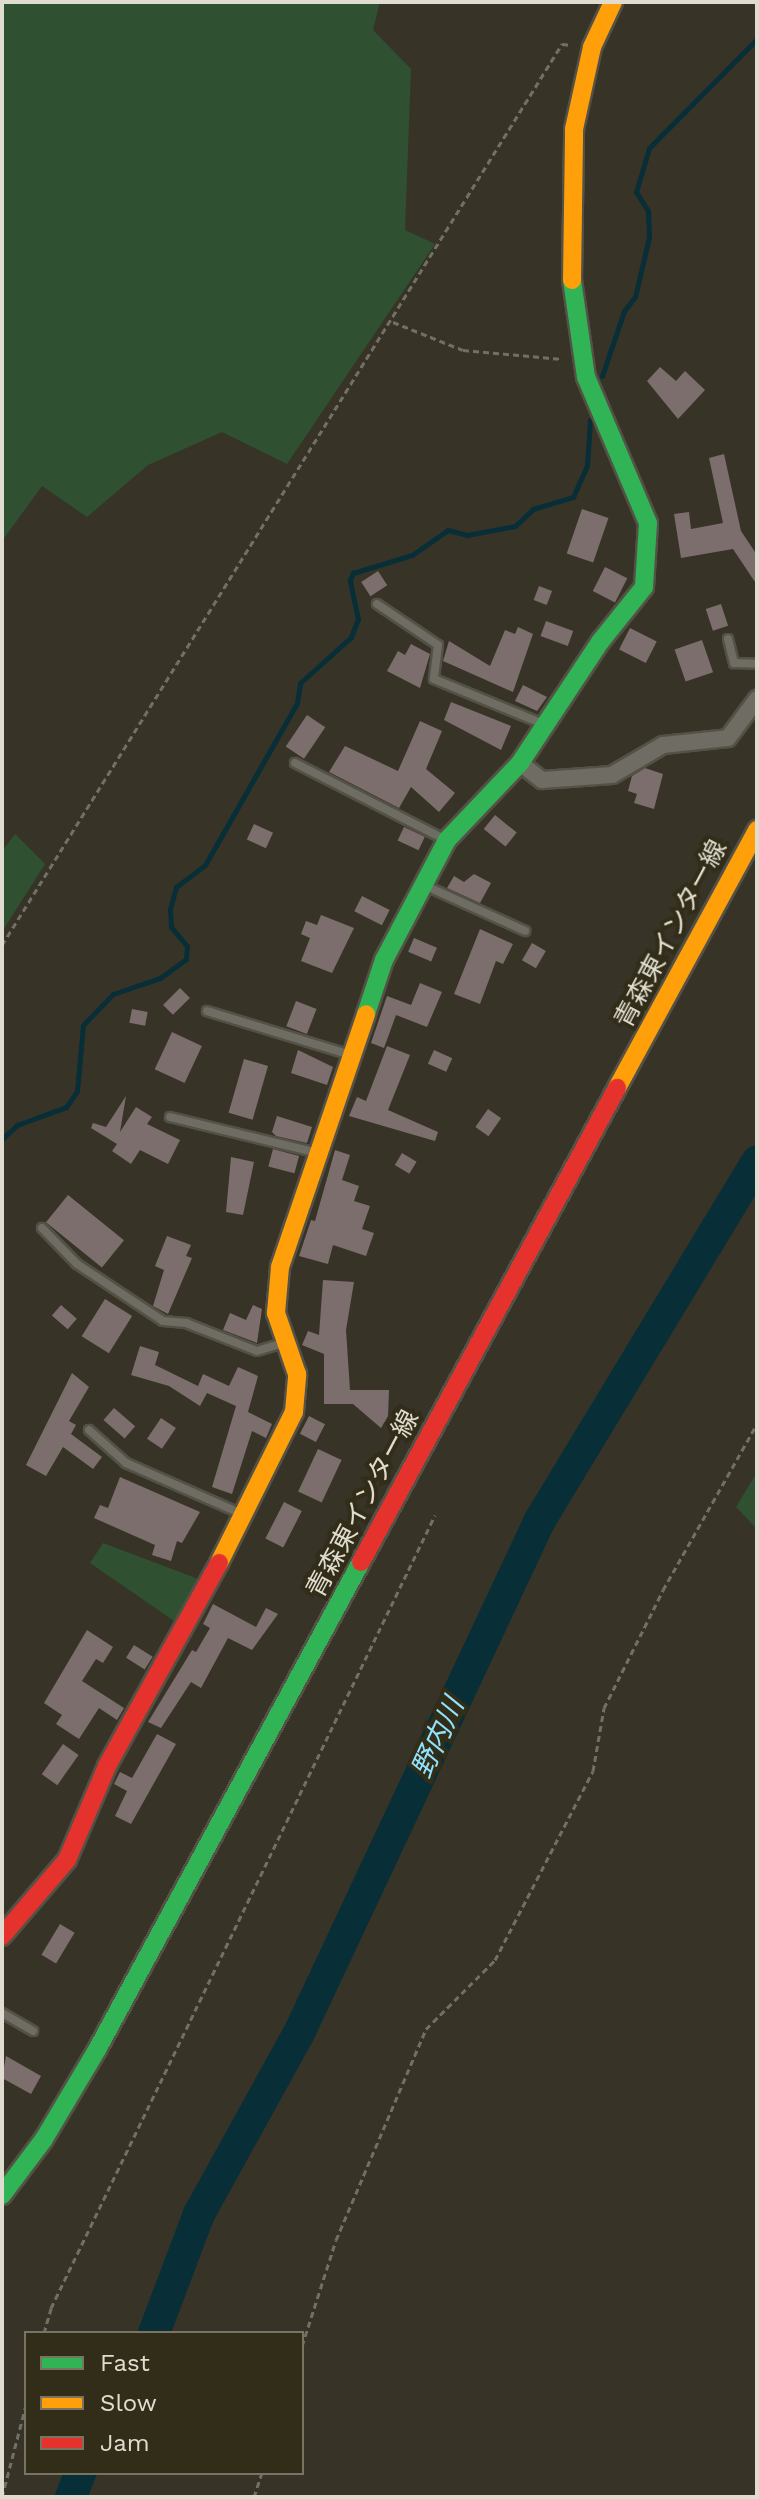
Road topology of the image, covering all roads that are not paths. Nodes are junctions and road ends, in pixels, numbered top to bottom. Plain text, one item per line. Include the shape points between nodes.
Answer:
1 (613, 2) edge
2 (377, 604) dead end
3 (728, 639) dead end
4 (757, 664) edge
5 (757, 699) edge
6 (548, 726) junction
7 (295, 763) dead end
8 (520, 763) junction
9 (757, 830) edge
10 (447, 840) junction
11 (422, 884) junction
12 (525, 931) dead end
13 (207, 1011) dead end
14 (351, 1056) junction
15 (170, 1117) dead end
16 (319, 1153) junction
17 (42, 1228) dead end
18 (283, 1342) junction
19 (89, 1430) dead end
20 (242, 1514) junction
21 (2, 1936) edge
22 (2, 2013) edge
23 (33, 2031) dead end
24 (2, 2195) edge

1 - 6 street via 592,47 574,129 572,287 582,359 648,523 649,563 644,587 600,642
2 - 6 lane via 438,645 434,679
3 - 4 lane via 734,663
5 - 8 street via 728,738 663,745 612,775 542,780
6 - 8 street
7 - 10 lane
8 - 10 street
9 - 24 street, 青森東インター線 via 98,2048 44,2139
10 - 11 street
11 - 12 lane
11 - 14 street via 384,960
13 - 14 lane
14 - 16 street
15 - 16 lane
16 - 18 street via 280,1267 276,1313
17 - 18 lane via 77,1264 163,1321 186,1323 257,1351
18 - 20 street via 297,1374 294,1412
19 - 20 lane via 126,1463
20 - 21 street via 107,1766 67,1860
22 - 23 lane

